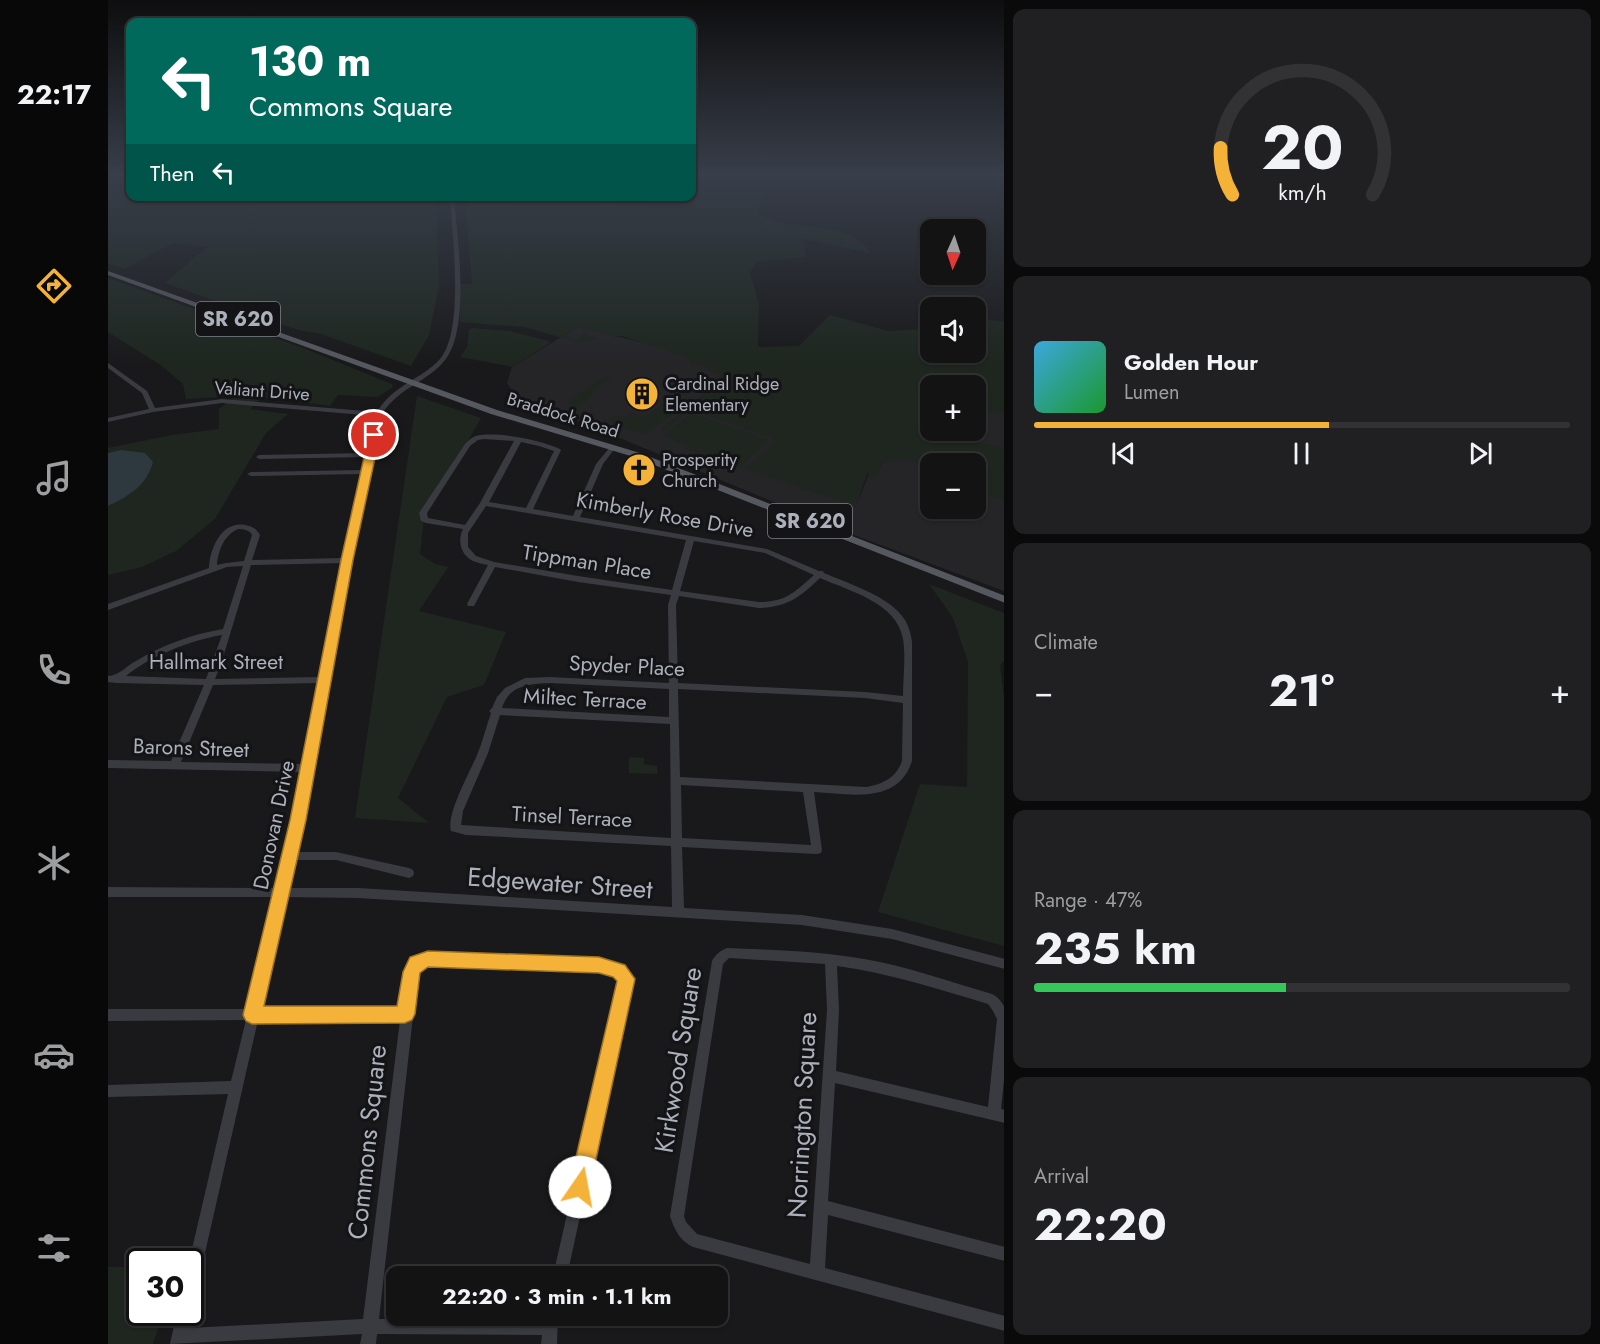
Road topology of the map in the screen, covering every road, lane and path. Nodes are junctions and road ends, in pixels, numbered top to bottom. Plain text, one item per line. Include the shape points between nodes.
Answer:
1 (454, 239) edge
2 (108, 273) edge
3 (108, 365) edge
4 (413, 383) junction
5 (153, 410) junction
6 (379, 414) junction
7 (108, 420) edge
8 (518, 441) junction
9 (613, 447) junction
10 (370, 455) junction
11 (259, 457) dead end
12 (366, 472) junction
13 (251, 474) dead end
14 (484, 503) junction
15 (529, 510) junction
16 (576, 518) junction
17 (467, 528) junction
18 (691, 537) junction
19 (347, 560) junction
20 (247, 562) junction
21 (493, 564) junction
22 (213, 568) junction
23 (820, 573) junction
24 (675, 593) junction
25 (1004, 600) edge
26 (471, 604) dead end
27 (108, 607) edge
28 (226, 631) junction
29 (113, 679) edge
30 (325, 680) junction
31 (209, 682) junction
32 (673, 686) junction
33 (908, 700) junction
34 (494, 711) junction
35 (674, 721) junction
36 (108, 764) edge
37 (174, 766) junction
38 (308, 768) junction
39 (675, 781) junction
40 (808, 788) junction
41 (466, 831) joint
42 (676, 843) junction
43 (290, 856) junction
44 (409, 873) dead end
45 (108, 892) edge
46 (282, 892) junction
47 (678, 913) junction
48 (831, 959) junction
49 (1004, 964) edge
50 (405, 1014) junction
51 (108, 1015) edge
52 (252, 1015) junction
53 (1003, 1031) edge
54 (830, 1076) junction
55 (236, 1087) junction
56 (108, 1090) edge
57 (999, 1116) edge
58 (821, 1206) junction
59 (199, 1248) edge
60 (1004, 1254) edge
61 (562, 1266) edge
62 (817, 1273) junction
63 (1004, 1324) edge
64 (370, 1326) junction
65 (386, 1326) edge
66 (550, 1326) edge
67 (179, 1340) edge
68 (368, 1344) edge
69 (549, 1344) edge

1 - 4 street via 457,282 453,344 444,359
2 - 4 main road, Braddock Road / SR 620
3 - 5 street via 145,392
4 - 6 street via 390,399
4 - 9 main road, Braddock Road / SR 620
5 - 6 street, Valiant Drive via 233,401
5 - 7 street, Valiant Drive
6 - 10 street, Donovan Drive
8 - 14 street
8 - 15 street via 558,450
8 - 17 street via 484,437 470,441 423,513 429,521
9 - 16 street via 600,464
9 - 25 main road, Braddock Road / SR 620 via 715,483
10 - 11 street
10 - 12 street, Donovan Drive
12 - 13 street
12 - 19 street, Donovan Drive
14 - 15 street, Kimberly Rose Drive
14 - 17 street
15 - 16 street, Kimberly Rose Drive
16 - 18 street, Kimberly Rose Drive
17 - 21 street, Tippman Place via 463,539 467,553
18 - 23 street, Kimberly Rose Drive via 767,551
18 - 24 street
19 - 20 street
19 - 30 street, Donovan Drive
20 - 22 street
20 - 22 street via 255,532 236,527 223,535
20 - 28 street
21 - 24 street, Tippman Place
21 - 26 street
22 - 27 street
23 - 24 street, Tippman Place via 794,599 771,605
23 - 33 street, Kimberly Rose Drive via 882,602 900,619 908,642
24 - 32 street
28 - 29 street via 207,634 135,663
28 - 31 street
29 - 31 street, Hallmark Street
30 - 31 street, Hallmark Street
30 - 38 street, Donovan Drive
31 - 37 street
32 - 33 street, Spyder Place
32 - 34 street, Spyder Place via 525,681 504,694
32 - 35 street
33 - 40 street, Kimberly Rose Drive via 908,761 905,771 891,785 866,791
34 - 35 street, Miltec Terrace
34 - 41 street, Spyder Place via 483,753 455,821 455,828
35 - 39 street
36 - 37 street, Barons Street
37 - 38 street, Barons Street
38 - 43 street, Donovan Drive
39 - 40 street, Kimberly Rose Drive
39 - 42 street
40 - 42 street, Tinsel Terrace via 817,850
41 - 42 street, Tinsel Terrace
42 - 47 street
43 - 44 street via 336,856
43 - 46 street, Donovan Drive
45 - 46 street, Edgewater Street
46 - 47 street, Edgewater Street
46 - 52 street, Donovan Drive
47 - 49 street, Edgewater Street via 858,927
48 - 53 street, Kirkwood Square via 899,972 984,996 1002,1013
48 - 54 street, Norrington Square
48 - 62 street, Kirkwood Square via 734,952 718,961 677,1216 680,1226 693,1240
50 - 52 street
50 - 61 street, Commons Square via 412,972 416,963 428,959 599,965 619,971 626,979
50 - 64 street, Commons Square
51 - 52 street
52 - 55 street, Donovan Drive
53 - 57 street, Kirkwood Square
54 - 57 street
54 - 58 street, Norrington Square
55 - 56 street
55 - 59 street, Donovan Drive
58 - 60 street
58 - 62 street, Norrington Square
62 - 63 street, Kirkwood Square
64 - 65 street
64 - 67 street
64 - 68 street, Commons Square
66 - 69 street

